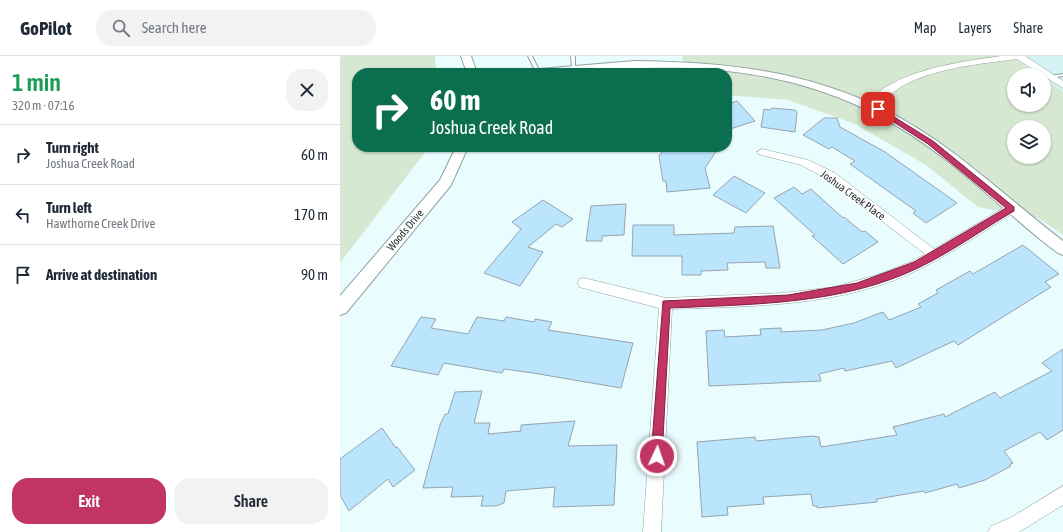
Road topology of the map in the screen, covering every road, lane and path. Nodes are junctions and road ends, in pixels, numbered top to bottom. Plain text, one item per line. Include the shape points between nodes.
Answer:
1 (466, 56) edge
2 (530, 56) edge
3 (1019, 56) edge
4 (579, 65) edge
5 (470, 68) edge
6 (538, 68) edge
7 (562, 68) edge
8 (672, 68) edge
9 (1037, 68) edge
10 (732, 69) edge
11 (1063, 75) edge
12 (1051, 77) edge
13 (1051, 78) edge
14 (1063, 85) edge
15 (870, 105) junction
16 (460, 152) edge
17 (762, 152) dead end
18 (1011, 209) junction
19 (1063, 249) edge
20 (934, 255) junction
21 (584, 283) dead end
22 (666, 304) junction
23 (340, 308) edge
24 (1063, 495) edge
25 (652, 532) edge
26 (997, 532) edge

1 - 5 street
2 - 6 lane
3 - 9 street
3 - 15 street via 939,71 903,81
4 - 7 street
4 - 8 street via 633,62
10 - 15 street via 761,70 796,78
11 - 12 lane
13 - 14 street
15 - 18 street via 931,142
16 - 23 street, Woods Drive via 446,182
17 - 20 street, Joshua Creek Place via 804,162 831,176
18 - 19 street
18 - 20 street
20 - 22 street via 892,275 834,292 783,299
21 - 22 street
22 - 25 street
24 - 26 street

